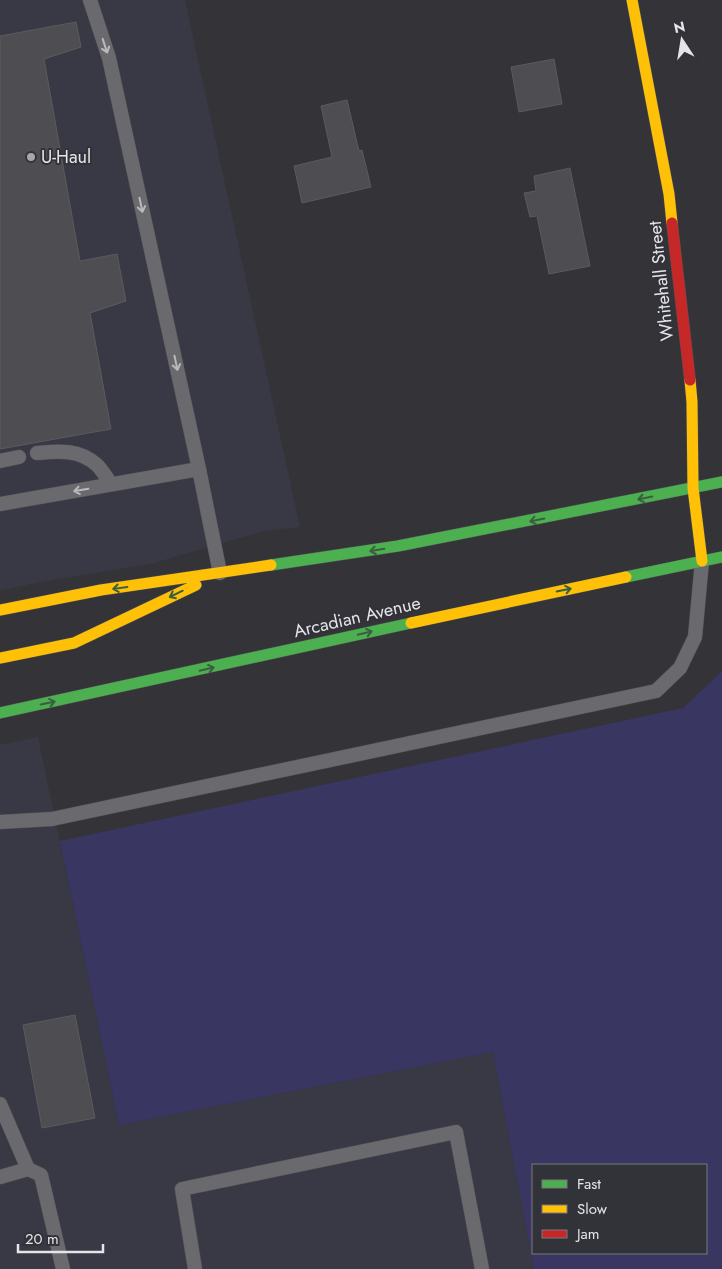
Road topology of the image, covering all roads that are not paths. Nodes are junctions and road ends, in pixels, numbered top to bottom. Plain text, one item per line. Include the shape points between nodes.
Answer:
1 (90, 0) edge
2 (632, 0) edge
3 (37, 453) dead end
4 (19, 457) dead end
5 (0, 461) edge
6 (199, 469) junction
7 (722, 482) edge
8 (111, 484) junction
9 (693, 488) junction
10 (0, 504) edge
11 (722, 557) edge
12 (702, 561) junction
13 (220, 573) junction
14 (0, 610) edge
15 (0, 658) edge
16 (0, 713) edge
17 (0, 822) edge
18 (0, 1104) edge
19 (28, 1169) junction
20 (0, 1177) edge
21 (62, 1269) edge
22 (195, 1269) edge
23 (482, 1269) edge

1 -> 6 lane via 109,58
2 - 9 main road, Whitehall Street via 669,194 692,402
3 - 8 lane via 61,451 83,455
4 - 5 lane
6 - 8 lane
6 - 13 lane
7 - 9 main road
8 -> 10 lane
9 - 12 main road, Whitehall Street
9 -> 13 main road via 398,546
11 - 12 main road, Arcadian Avenue
16 -> 12 main road, Arcadian Avenue
12 - 17 lane via 695,637 680,668 656,691 52,819
13 -> 14 main road via 101,590
13 -> 15 main road via 74,643
18 - 19 lane
19 - 20 lane
19 - 21 lane via 41,1175
22 - 23 lane via 182,1189 456,1132

